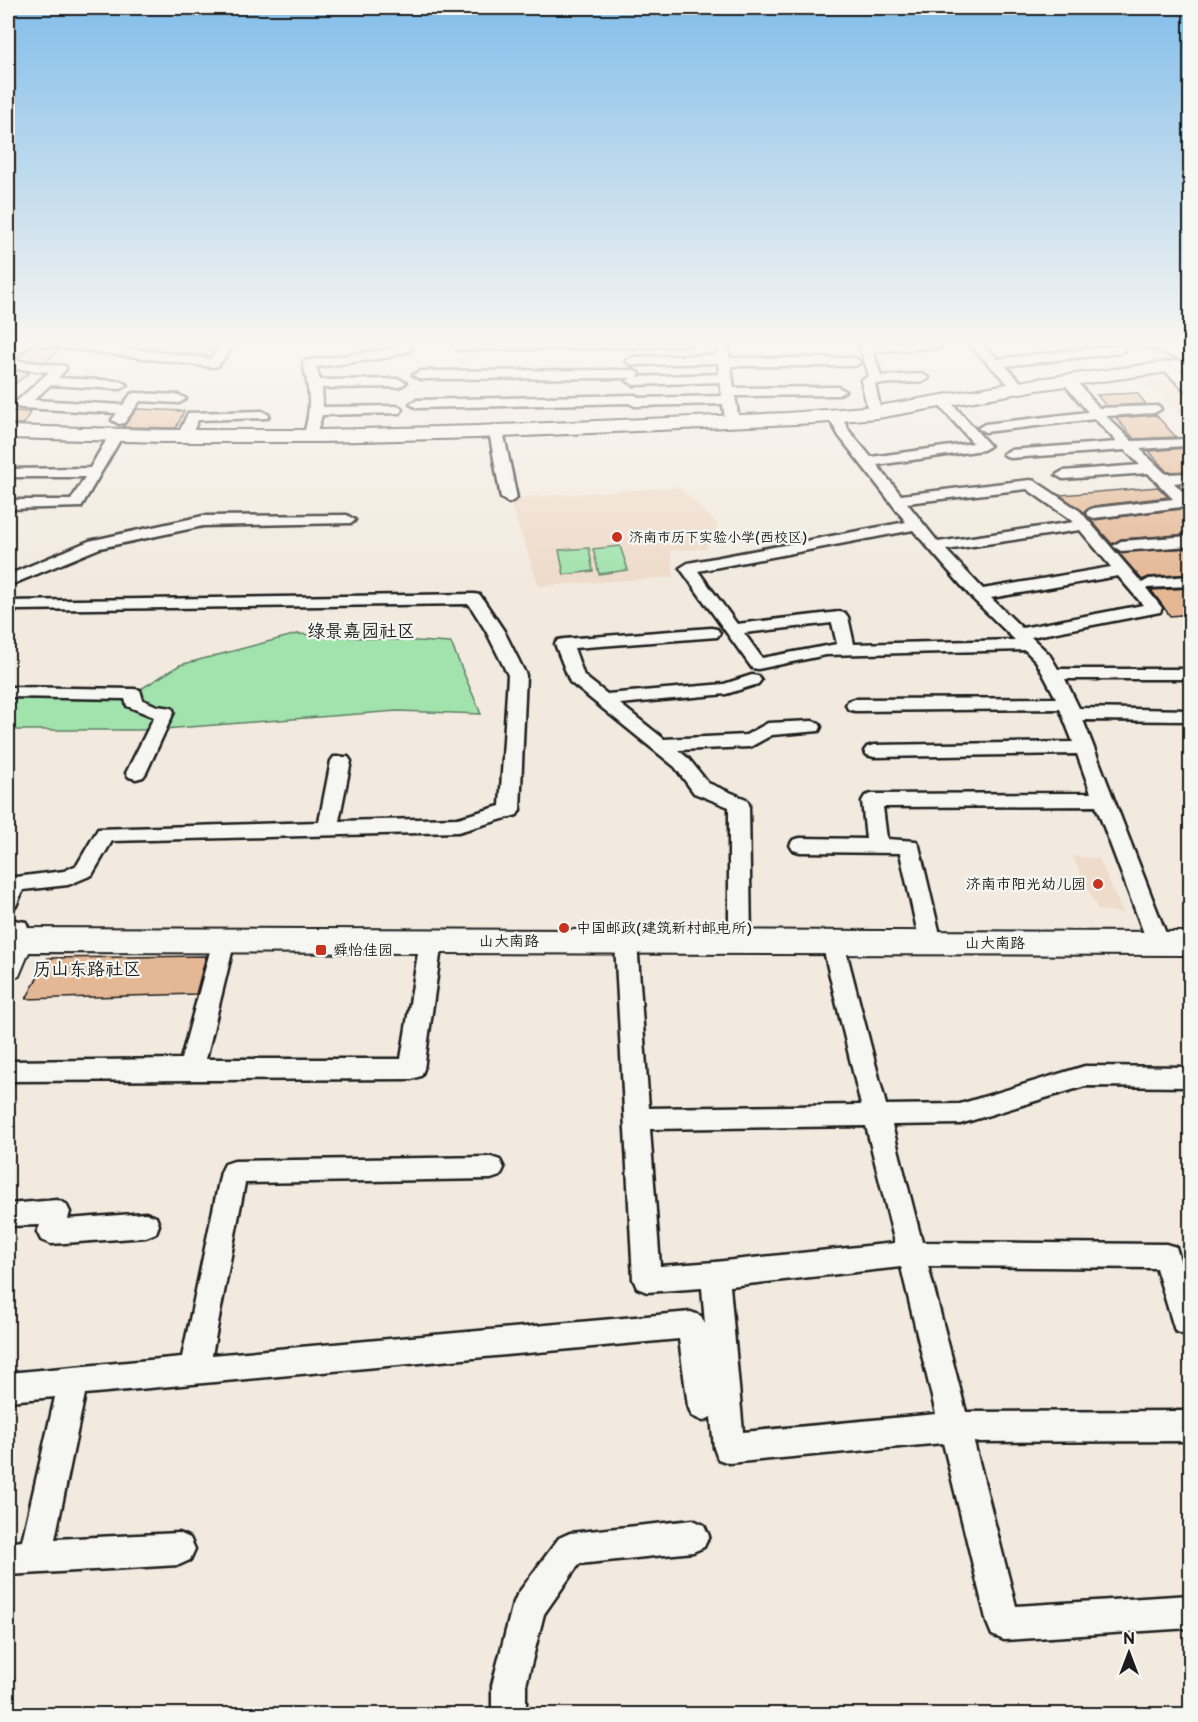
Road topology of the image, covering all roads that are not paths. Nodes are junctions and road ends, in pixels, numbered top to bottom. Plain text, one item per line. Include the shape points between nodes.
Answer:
1 (120, 421) edge
2 (191, 421) edge
3 (314, 421) edge
4 (534, 421) edge
5 (638, 421) edge
6 (706, 421) edge
7 (838, 421) edge
8 (961, 421) edge
9 (1038, 421) edge
10 (1103, 421) edge
11 (638, 425) junction
12 (985, 428) dead end
13 (532, 430) junction
14 (496, 431) junction
15 (8, 432) edge
16 (112, 435) junction
17 (310, 436) junction
18 (184, 437) junction
19 (1184, 442) dead end
20 (1126, 445) junction
21 (1011, 454) dead end
22 (867, 462) junction
23 (95, 472) junction
24 (8, 473) edge
25 (1155, 474) junction
26 (1064, 475) dead end
27 (1191, 477) edge
28 (509, 498) dead end
29 (897, 500) junction
30 (8, 505) edge
31 (1188, 505) edge
32 (1089, 519) junction
33 (347, 520) dead end
34 (917, 525) junction
35 (1191, 540) edge
36 (1121, 546) dead end
37 (934, 547) junction
38 (1122, 570) junction
39 (8, 581) edge
40 (1191, 581) edge
41 (1149, 584) dead end
42 (979, 595) junction
43 (8, 610) edge
44 (737, 629) dead end
45 (711, 633) dead end
46 (1024, 639) junction
47 (847, 650) junction
48 (1052, 674) junction
49 (1191, 674) edge
50 (752, 680) dead end
51 (8, 692) edge
52 (603, 700) junction
53 (855, 705) dead end
54 (1070, 708) junction
55 (1191, 715) edge
56 (812, 727) dead end
57 (659, 745) junction
58 (1084, 748) junction
59 (874, 751) dead end
60 (341, 761) dead end
61 (136, 773) dead end
62 (1104, 798) junction
63 (328, 828) junction
64 (800, 846) dead end
65 (877, 846) junction
66 (8, 901) edge
67 (224, 940) junction
68 (431, 941) junction
69 (626, 942) junction
70 (740, 942) junction
71 (833, 943) junction
72 (932, 943) junction
73 (10, 944) edge
74 (1159, 944) junction
75 (1191, 944) edge
76 (191, 1069) junction
77 (8, 1071) edge
78 (1191, 1077) edge
79 (876, 1115) junction
80 (637, 1119) junction
81 (491, 1167) dead end
82 (8, 1215) edge
83 (146, 1225) dead end
84 (910, 1254) junction
85 (714, 1275) junction
86 (1189, 1328) edge
87 (194, 1370) junction
88 (73, 1381) junction
89 (8, 1387) edge
90 (703, 1406) dead end
91 (1191, 1426) edge
92 (954, 1427) junction
93 (693, 1536) dead end
94 (179, 1549) dead end
95 (21, 1557) edge
96 (1191, 1612) edge
97 (509, 1714) edge

1 - 16 street
2 - 18 street
3 - 17 street
4 - 13 street
5 - 11 street
6 - 11 street
7 - 22 street
8 - 22 street via 983,446
9 - 12 street
10 - 20 street
11 - 13 street
13 - 14 street
14 - 17 street
14 - 28 street
15 - 16 street
16 - 18 street
16 - 23 street
17 - 18 street
19 - 20 street
20 - 21 street
20 - 25 street
22 - 29 street
23 - 24 street
23 - 30 street via 76,504
25 - 26 street
25 - 27 street
25 - 31 street
29 - 32 street via 1030,484
29 - 34 street
31 - 32 street
32 - 37 street
32 - 38 street
33 - 39 street via 203,521 95,544
34 - 37 street
34 - 47 street via 688,568 758,664 826,650
35 - 36 street
37 - 42 street
38 - 42 street
38 - 46 street via 1154,608
40 - 41 street
42 - 46 street
43 - 63 street via 10,605 474,599 517,675 510,810 458,825
44 - 47 street via 839,617
45 - 52 street via 564,644 576,678
46 - 47 street
46 - 48 street
48 - 49 street
48 - 54 street
50 - 52 street via 726,689
51 - 61 street via 134,694 134,702 165,712
52 - 57 street
53 - 54 street
54 - 55 street
54 - 58 street
56 - 57 street via 768,729 750,741
57 - 70 street via 682,763 701,788 739,804
58 - 59 street
58 - 62 street
60 - 63 street
62 - 65 street via 872,801
62 - 74 street
63 - 66 street via 105,834 85,870 68,878 15,883
64 - 65 street
65 - 72 street via 909,846
67 - 68 street, 山大南路
67 - 73 street, 山大南路
67 - 76 street
68 - 69 street, 山大南路
68 - 76 street via 412,1069
69 - 70 street, 山大南路
69 - 80 street
70 - 71 street, 山大南路
71 - 72 street, 山大南路
71 - 79 street
72 - 74 street, 山大南路
74 - 75 street, 山大南路
76 - 77 street
78 - 79 street via 1085,1076 960,1114
79 - 80 street
79 - 84 street
80 - 85 street via 647,1279
81 - 87 street via 234,1173
82 - 83 street via 57,1212 51,1232
84 - 85 street
84 - 86 street via 1166,1256
84 - 92 street
85 - 92 street via 729,1448
87 - 88 street
87 - 90 street via 691,1325
88 - 89 street
88 - 95 street
91 - 92 street
92 - 96 street via 1004,1623
93 - 97 street via 570,1549 529,1607 509,1685
94 - 95 street

